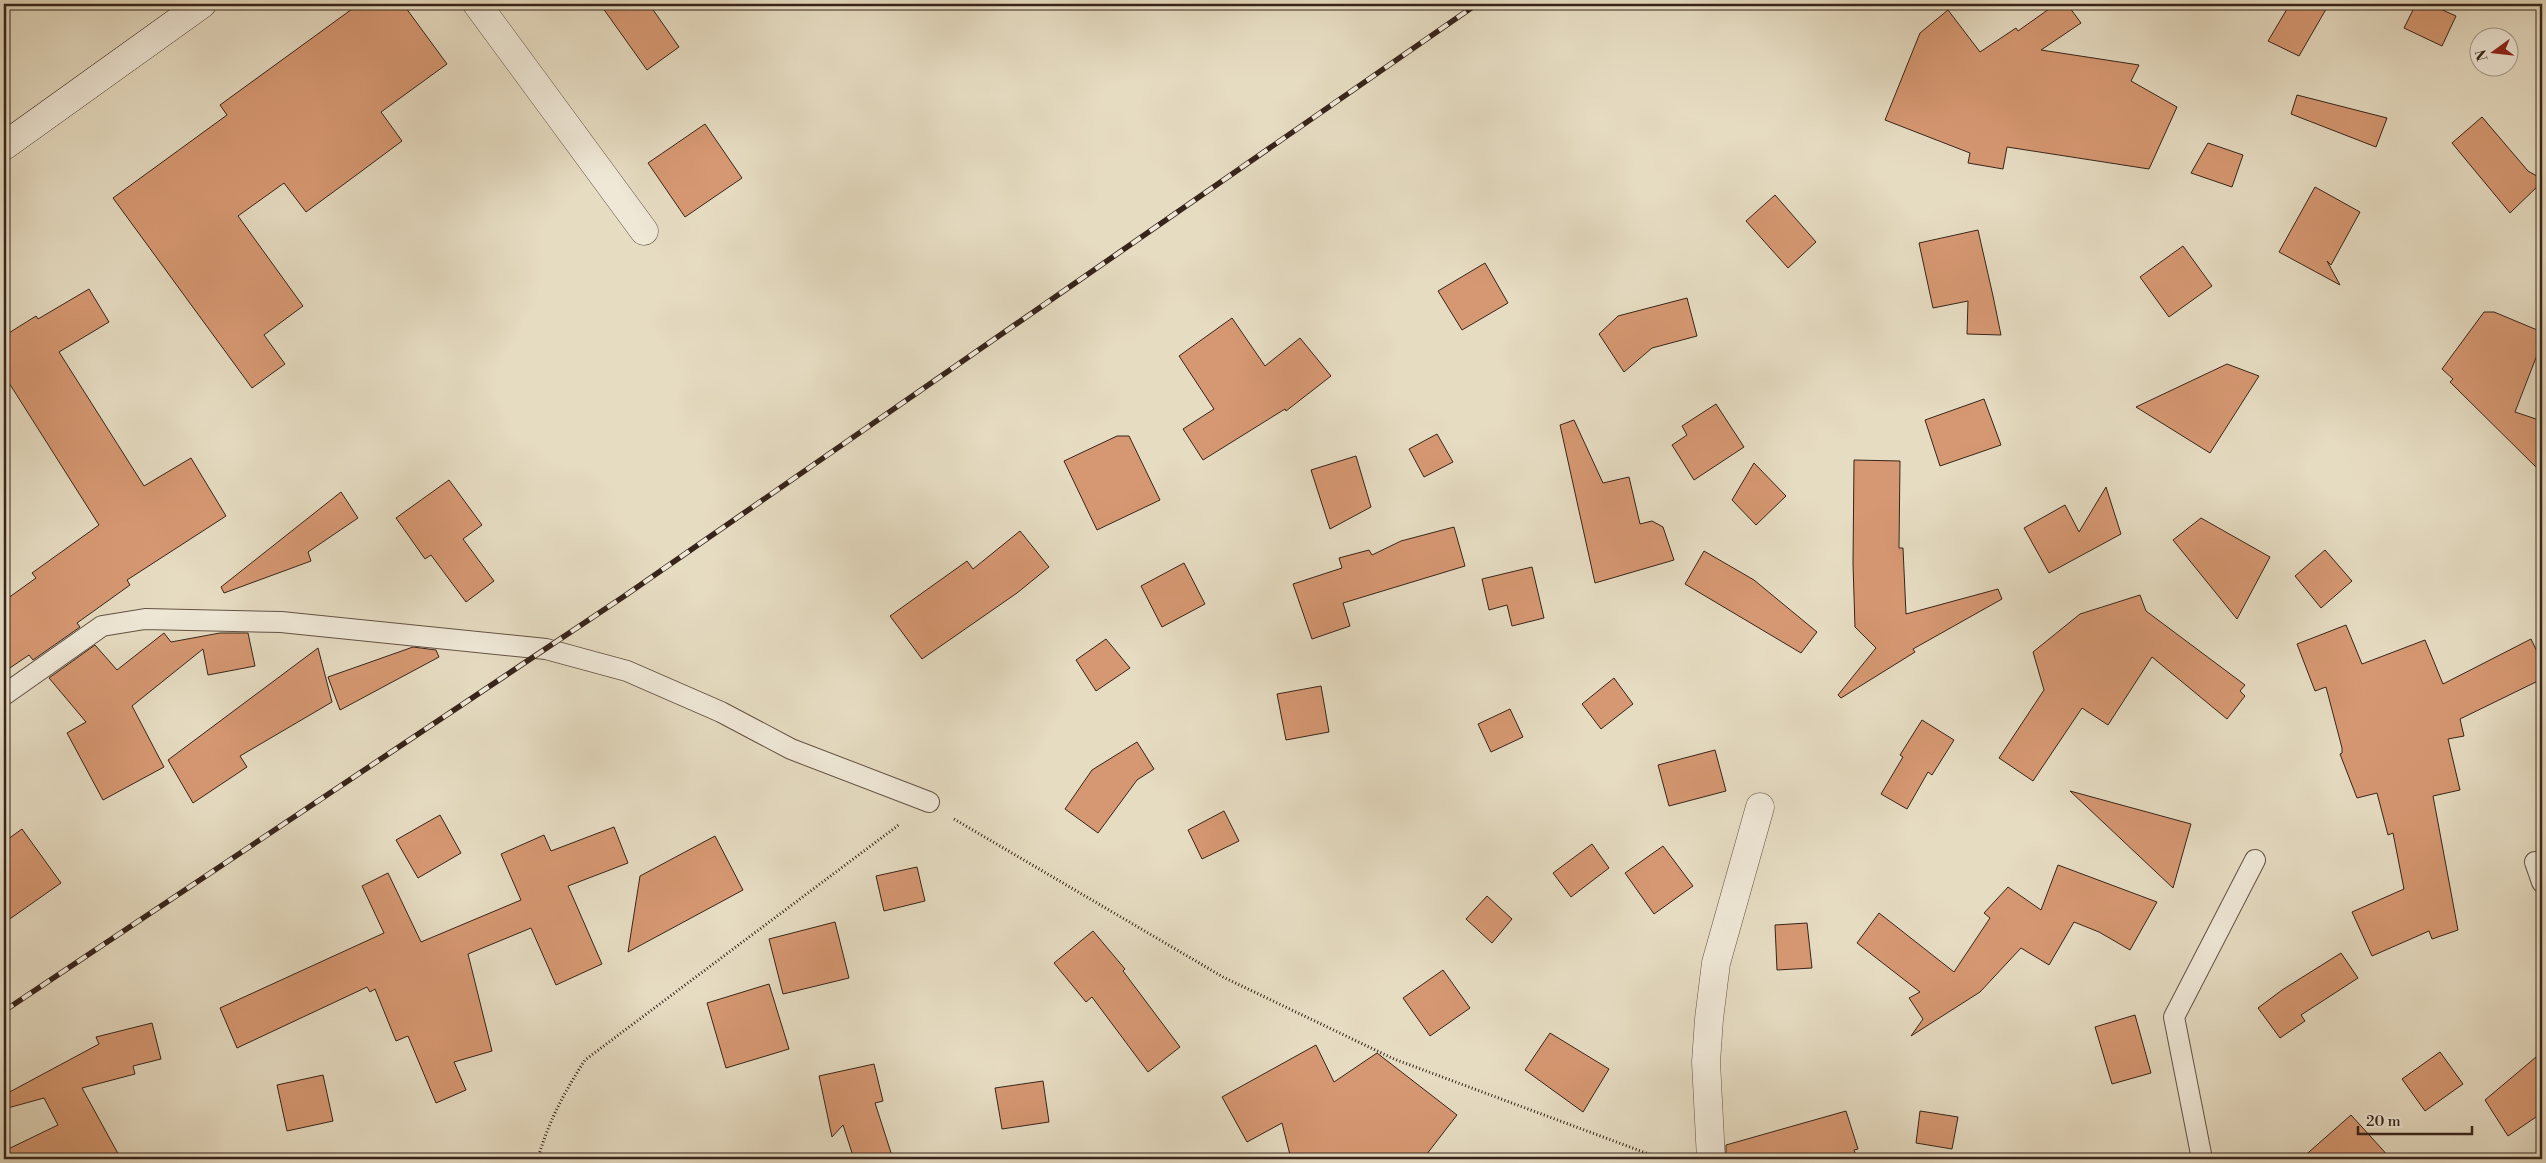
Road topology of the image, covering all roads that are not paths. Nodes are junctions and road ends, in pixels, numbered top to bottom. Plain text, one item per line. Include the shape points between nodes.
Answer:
1 (202, 4) edge
2 (477, 4) edge
3 (4, 146) edge
4 (644, 231) dead end
5 (4, 695) edge
6 (929, 802) road end
7 (1760, 806) dead end
8 (2255, 860) dead end
9 (2535, 862) dead end
10 (2542, 882) edge
11 (1710, 1159) edge
12 (2202, 1159) edge

1 - 3 street
2 - 4 street
5 - 6 lane via 102,626 145,619 281,622 546,649 627,671 721,712 791,749
7 - 11 street via 1716,963 1706,1062
8 - 12 lane via 2174,1017
9 - 10 lane

